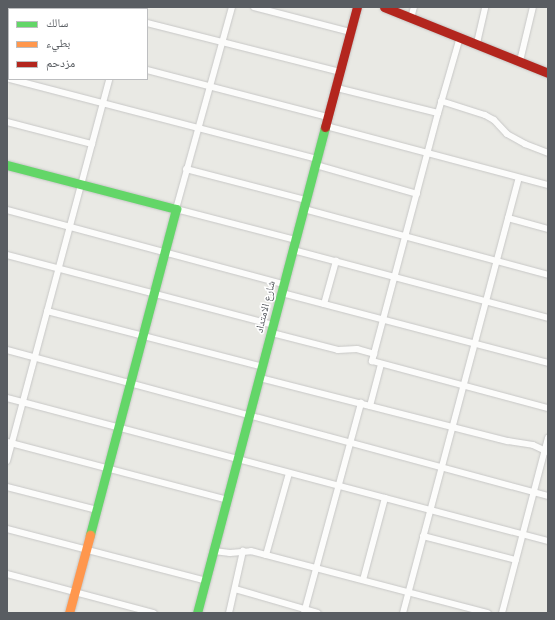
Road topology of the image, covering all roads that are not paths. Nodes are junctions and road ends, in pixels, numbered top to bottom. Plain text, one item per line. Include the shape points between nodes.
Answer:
1 (232, 7) edge
2 (254, 7) edge
3 (357, 7) edge
4 (384, 7) edge
5 (414, 7) edge
6 (485, 7) edge
7 (533, 7) edge
8 (411, 18) junction
9 (148, 23) edge
10 (351, 32) junction
11 (460, 37) junction
12 (222, 43) junction
13 (477, 43) junction
14 (520, 61) junction
15 (148, 70) edge
16 (341, 72) junction
17 (548, 73) edge
18 (12, 80) edge
19 (109, 80) edge
20 (209, 86) junction
21 (337, 88) junction
22 (441, 101) junction
23 (102, 104) junction
24 (438, 113) junction
25 (7, 122) edge
26 (327, 122) junction
27 (198, 128) junction
28 (92, 144) junction
29 (548, 153) edge
30 (427, 154) junction
31 (316, 162) junction
32 (7, 165) edge
33 (186, 169) junction
34 (519, 178) junction
35 (81, 183) junction
36 (548, 185) edge
37 (417, 194) junction
38 (305, 204) junction
39 (176, 209) junction
40 (7, 210) edge
41 (508, 218) junction
42 (70, 226) junction
43 (548, 229) edge
44 (405, 236) junction
45 (296, 240) junction
46 (293, 250) junction
47 (165, 252) junction
48 (7, 255) edge
49 (336, 261) junction
50 (496, 261) junction
51 (58, 269) junction
52 (548, 275) edge
53 (394, 278) junction
54 (283, 288) junction
55 (154, 294) junction
56 (485, 301) junction
57 (324, 304) junction
58 (47, 311) junction
59 (548, 318) edge
60 (383, 320) junction
61 (273, 329) junction
62 (143, 335) junction
63 (474, 343) junction
64 (7, 350) edge
65 (374, 354) junction
66 (34, 358) junction
67 (548, 363) edge
68 (381, 364) junction
69 (263, 367) junction
70 (260, 378) junction
71 (129, 383) junction
72 (462, 385) junction
73 (7, 398) edge
74 (22, 402) junction
75 (361, 403) junction
76 (370, 406) junction
77 (548, 408) edge
78 (250, 415) junction
79 (118, 427) junction
80 (451, 427) junction
81 (548, 438) edge
82 (9, 442) edge
83 (350, 442) junction
84 (546, 451) edge
85 (238, 459) junction
86 (7, 461) edge
87 (441, 467) junction
88 (108, 468) junction
89 (289, 473) junction
90 (338, 486) junction
91 (7, 487) edge
92 (533, 492) junction
93 (548, 496) edge
94 (385, 498) junction
95 (228, 500) junction
96 (97, 510) junction
97 (430, 510) junction
98 (7, 529) edge
99 (522, 535) junction
100 (423, 536) junction
101 (548, 542) edge
102 (86, 550) junction
103 (214, 551) junction
104 (243, 551) junction
105 (266, 555) junction
106 (516, 560) junction
107 (315, 568) junction
108 (7, 574) edge
109 (363, 580) junction
110 (206, 581) junction
111 (235, 589) junction
112 (74, 592) junction
113 (408, 592) junction
114 (305, 611) edge
115 (69, 613) edge
116 (154, 613) edge
117 (197, 613) edge
118 (229, 613) edge
119 (318, 613) edge
120 (403, 613) edge
121 (488, 613) edge
122 (502, 613) edge

1 - 12 street
2 - 10 street
3 - 10 street, شارع الامتداد
4 - 8 street
5 - 8 street
6 - 13 street
7 - 14 street
8 - 11 street
9 - 12 street
10 - 16 street, شارع الامتداد
11 - 13 street
11 - 22 street
12 - 16 street
12 - 20 street
13 - 14 street
14 - 17 street
15 - 20 street
16 - 21 street, شارع الامتداد
18 - 23 street
19 - 23 street
20 - 26 street
20 - 27 street
21 - 24 street
21 - 26 street, شارع الامتداد
22 - 24 street
22 - 29 street via 485,115 508,134
23 - 27 street
23 - 28 street
24 - 30 street
25 - 28 street
26 - 30 street
26 - 31 street, شارع الامتداد
27 - 31 street
27 - 33 street
28 - 35 street
30 - 34 street
30 - 37 street
31 - 37 street
31 - 38 street, شارع الامتداد
32 - 35 street
33 - 38 street
33 - 39 street
34 - 36 street
34 - 41 street
35 - 39 street
35 - 42 street
37 - 44 street
38 - 44 street
38 - 45 street, شارع الامتداد
39 - 45 street
39 - 47 street
40 - 42 street
41 - 43 street
41 - 50 street
42 - 47 street
42 - 51 street
44 - 50 street
44 - 53 street
45 - 46 street, شارع الامتداد
46 - 49 street
46 - 54 street, شارع الامتداد
47 - 54 street
47 - 55 street
48 - 51 street
49 - 53 street
49 - 57 street
50 - 52 street
50 - 56 street
51 - 55 street
51 - 58 street
53 - 56 street
53 - 60 street
54 - 57 street
54 - 61 street, شارع الامتداد
55 - 61 street
55 - 62 street
56 - 59 street
56 - 63 street
57 - 60 street
58 - 62 street
58 - 66 street
60 - 63 street
60 - 65 street
61 - 65 street via 338,350 356,349
61 - 69 street, شارع الامتداد
62 - 69 street
62 - 71 street
63 - 67 street
63 - 72 street
64 - 66 street
65 - 68 street via 372,361
66 - 71 street
66 - 74 street
68 - 72 street
68 - 76 street
69 - 70 street, شارع الامتداد
70 - 75 street
70 - 78 street, شارع الامتداد
71 - 78 street
71 - 79 street
72 - 77 street
72 - 80 street
73 - 74 street
74 - 79 street
74 - 82 street
75 - 76 street
75 - 83 street
76 - 80 street
78 - 83 street
78 - 85 street, شارع الامتداد
79 - 85 street
79 - 88 street
80 - 84 street via 508,442 533,445
80 - 87 street
81 - 84 street
82 - 86 street
82 - 88 street
83 - 87 street
83 - 90 street
84 - 92 street
85 - 89 street
85 - 95 street, شارع الامتداد
87 - 92 street
87 - 97 street
88 - 95 street
88 - 96 street
89 - 90 street
89 - 105 street
90 - 94 street
90 - 107 street
91 - 96 street
92 - 93 street
92 - 99 street
94 - 97 street
94 - 109 street
95 - 103 street, شارع الامتداد
96 - 102 street
97 - 99 street
97 - 100 street
98 - 102 street
99 - 101 street
99 - 106 street
100 - 106 street
100 - 113 street
102 - 110 street
102 - 112 street
103 - 104 street
103 - 110 street, شارع الامتداد
104 - 105 street
104 - 111 street
105 - 107 street
106 - 122 street
107 - 109 street
107 - 114 street
108 - 112 street
109 - 113 street
110 - 117 street, شارع الامتداد
111 - 114 street
111 - 118 street
112 - 115 street
112 - 116 street
113 - 120 street
113 - 121 street
114 - 119 street

